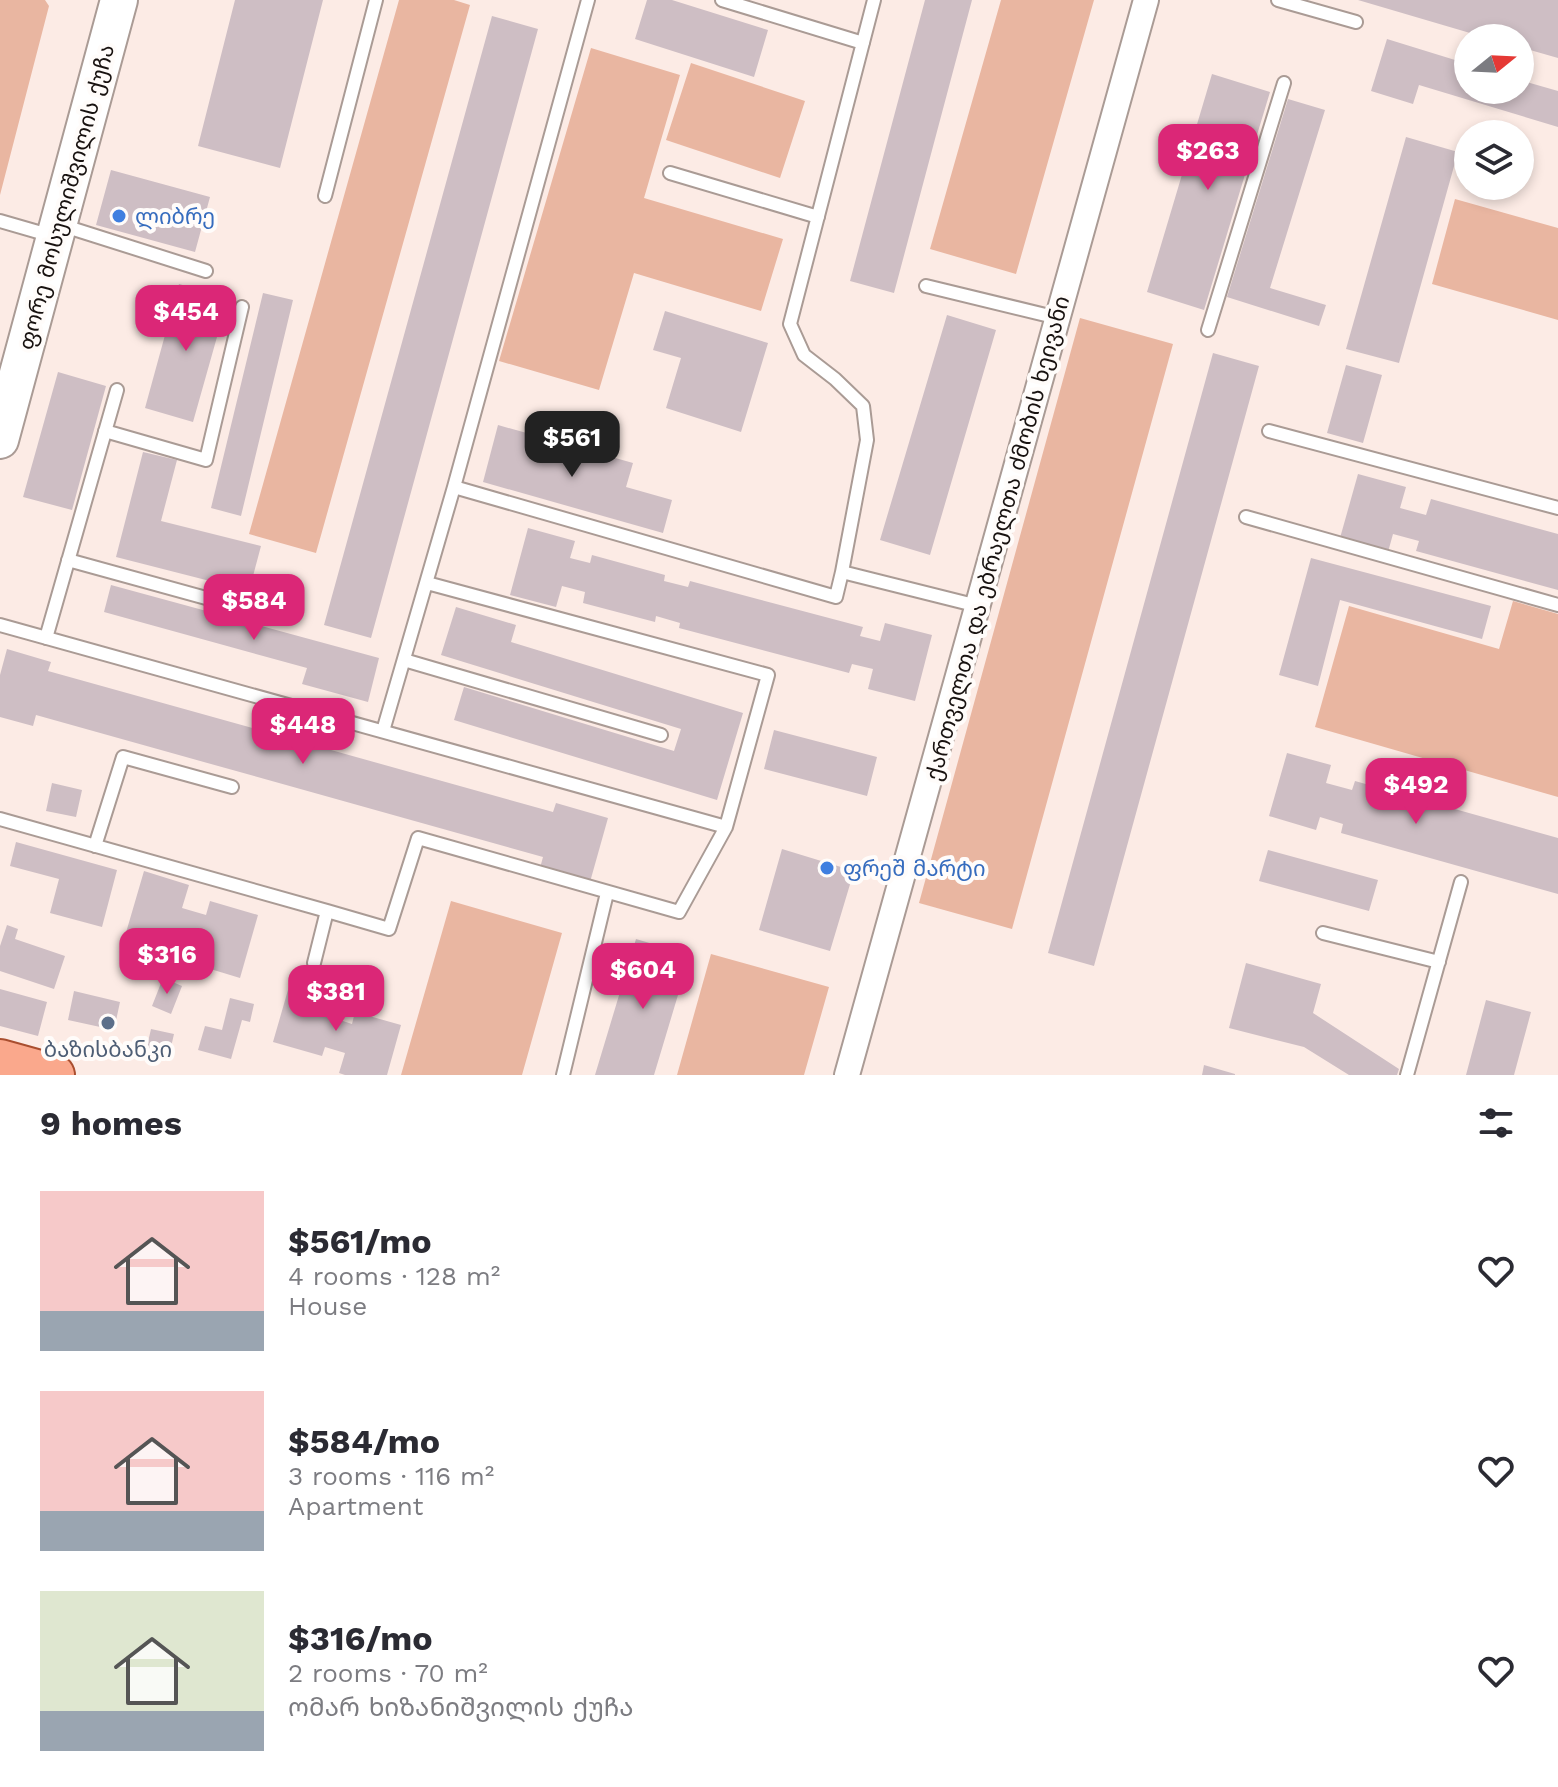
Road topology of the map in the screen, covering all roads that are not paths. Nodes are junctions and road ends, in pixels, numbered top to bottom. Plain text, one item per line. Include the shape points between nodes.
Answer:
1 (119, 0) edge
2 (376, 0) edge
3 (588, 0) edge
4 (722, 0) edge
5 (874, 0) edge
6 (1146, 0) edge
7 (1278, 0) edge
8 (1356, 22) dead end
9 (863, 43) junction
10 (1284, 83) dead end
11 (670, 173) dead end
12 (325, 196) dead end
13 (818, 217) junction
14 (0, 221) edge
15 (56, 231) junction
16 (206, 271) dead end
17 (926, 286) dead end
18 (242, 307) dead end
19 (1058, 318) junction
20 (1208, 330) dead end
21 (117, 390) dead end
22 (105, 431) junction
23 (1269, 431) dead end
24 (0, 440) edge
25 (454, 487) junction
26 (1558, 508) edge
27 (1246, 517) dead end
28 (68, 560) junction
29 (842, 572) junction
30 (427, 583) junction
31 (1558, 605) edge
32 (978, 606) junction
33 (264, 614) dead end
34 (0, 625) edge
35 (46, 638) junction
36 (404, 660) junction
37 (383, 731) junction
38 (661, 735) dead end
39 (232, 787) dead end
40 (0, 819) edge
41 (726, 827) junction
42 (95, 846) junction
43 (1461, 882) dead end
44 (607, 893) junction
45 (327, 911) junction
46 (1323, 933) dead end
47 (1439, 962) junction
48 (314, 963) dead end
49 (0, 1060) edge
50 (54, 1075) edge
51 (563, 1075) edge
52 (847, 1075) edge
53 (1407, 1075) edge

1 - 15 street, ფორე მოსულიშვილის ქუჩა
2 - 12 lane
3 - 25 lane
4 - 9 lane
5 - 9 lane
6 - 19 street, ქართველთა და ებრაელთა ძმობის ხეივანი
7 - 8 lane
9 - 13 lane
10 - 20 lane
11 - 13 lane
13 - 29 lane via 790,324 804,355 863,406 867,440
14 - 15 lane
15 - 16 lane
15 - 24 street, ფორე მოსულიშვილის ქუჩა via 16,359
17 - 19 lane
18 - 22 lane via 206,460
19 - 32 street, ქართველთა და ებრაელთა ძმობის ხეივანი
21 - 22 lane
22 - 28 lane
23 - 26 lane
25 - 29 lane via 836,597
25 - 30 lane
27 - 31 lane
28 - 33 lane
28 - 35 lane
29 - 32 lane
30 - 36 lane
30 - 41 lane via 768,675
32 - 52 street, ქართველთა და ებრაელთა ძმობის ხეივანი
34 - 35 lane
35 - 37 lane
36 - 37 lane
36 - 38 lane
37 - 41 lane
39 - 42 lane via 123,757
40 - 42 lane
41 - 44 lane via 679,912
42 - 45 lane
43 - 47 lane
44 - 45 lane via 418,838 389,929
44 - 51 lane
45 - 48 lane
46 - 47 lane
47 - 53 lane
49 - 50 main road

